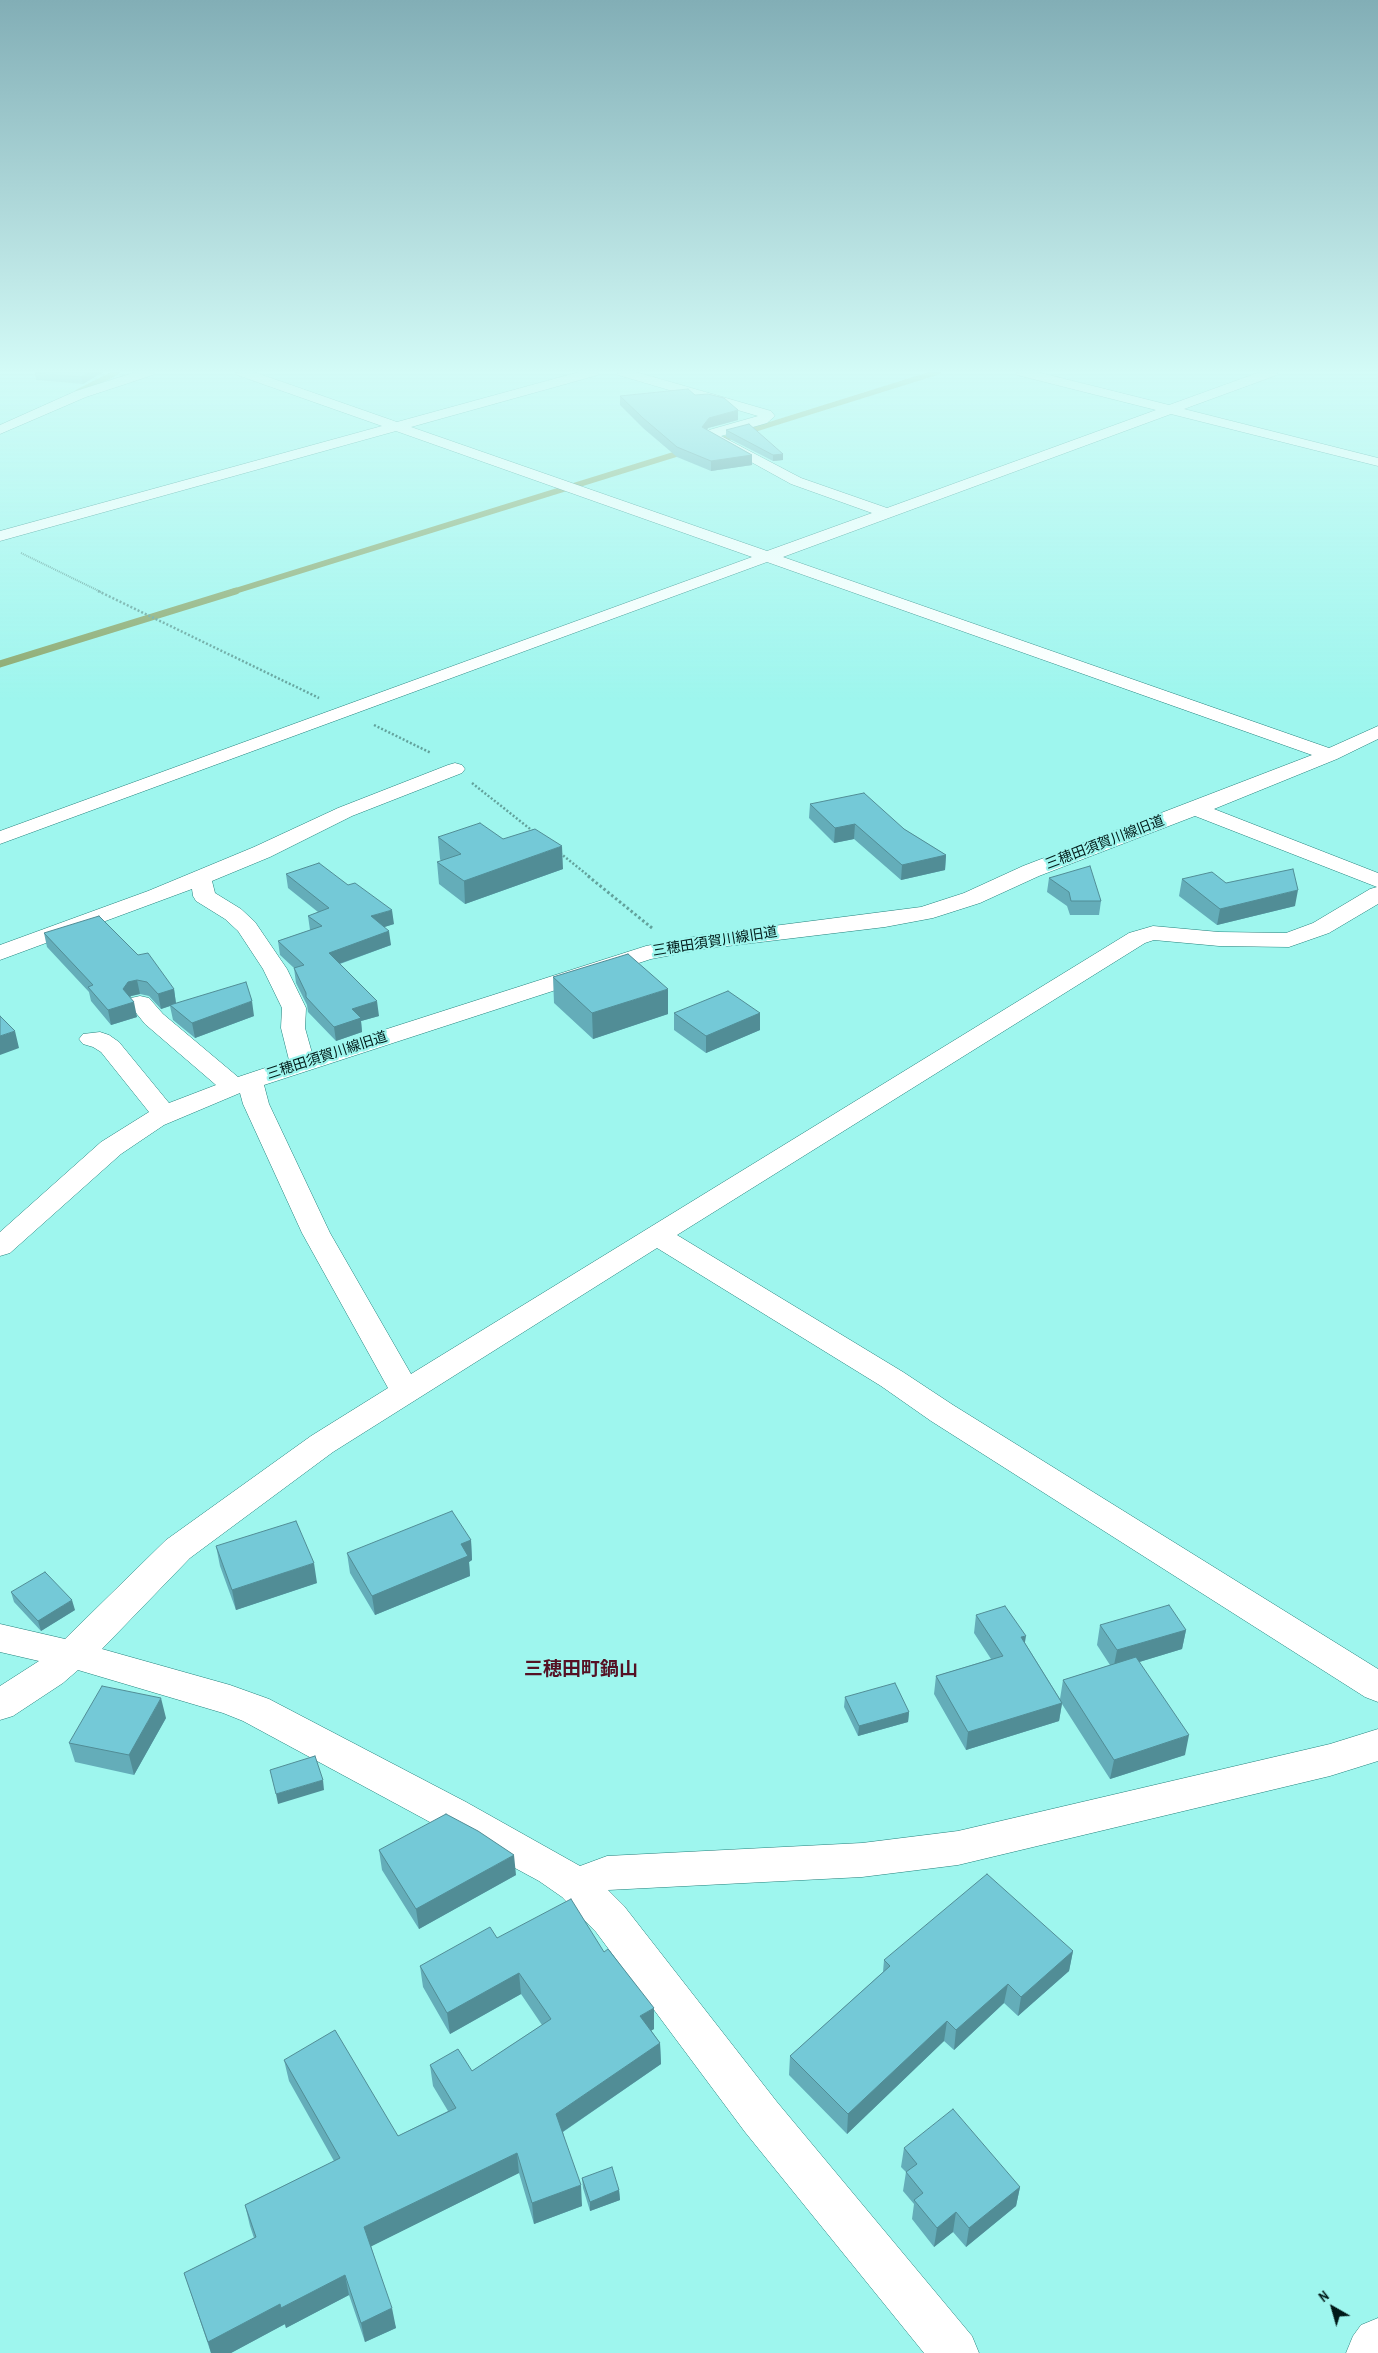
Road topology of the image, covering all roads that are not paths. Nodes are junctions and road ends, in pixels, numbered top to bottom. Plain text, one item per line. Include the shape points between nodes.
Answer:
1 (196, 482) edge
2 (557, 482) edge
3 (798, 482) edge
4 (972, 482) edge
5 (887, 513) junction
6 (0, 536) edge
7 (768, 556) junction
8 (1378, 732) edge
9 (1330, 755) junction
10 (455, 769) dead end
11 (1195, 810) junction
12 (0, 838) edge
13 (198, 878) junction
14 (1378, 881) edge
15 (1378, 894) edge
16 (0, 953) edge
17 (140, 1003) dead end
18 (92, 1039) dead end
19 (303, 1064) junction
20 (242, 1084) junction
21 (165, 1115) junction
22 (657, 1235) junction
23 (0, 1247) edge
24 (406, 1392) junction
25 (0, 1638) edge
26 (70, 1654) junction
27 (1378, 1686) edge
28 (0, 1705) edge
29 (1378, 1745) edge
30 (576, 1884) junction
31 (1378, 2342) edge
32 (955, 2353) edge
33 (1370, 2353) edge

1 - 6 street
2 - 7 street
3 - 5 street
4 - 5 street
5 - 7 street
7 - 9 street
7 - 12 street
8 - 9 street, 三穂田須賀川線旧道
9 - 11 street, 三穂田須賀川線旧道
10 - 13 street via 345,812
11 - 14 street
11 - 19 street, 三穂田須賀川線旧道 via 1031,871 972,898 925,913 703,942 646,953
13 - 16 street
13 - 19 street via 203,884 204,896 247,926 276,969 294,1008 293,1028
15 - 22 street via 1321,928 1289,940 1236,940 1153,933 1137,938
17 - 20 street via 154,1019
18 - 21 street via 110,1047
19 - 20 street, 三穂田須賀川線旧道
20 - 21 street, 三穂田須賀川線旧道
20 - 24 street via 256,1104 316,1233
21 - 23 street, 三穂田須賀川線旧道 via 111,1148
22 - 24 street
22 - 27 street via 884,1374
24 - 26 street via 322,1444 178,1549 94,1636
25 - 26 street
26 - 28 street via 50,1673
26 - 30 street via 256,1710
29 - 30 street via 1330,1760 958,1848 862,1860 607,1874
30 - 32 street via 610,1919 761,2117
31 - 33 street

